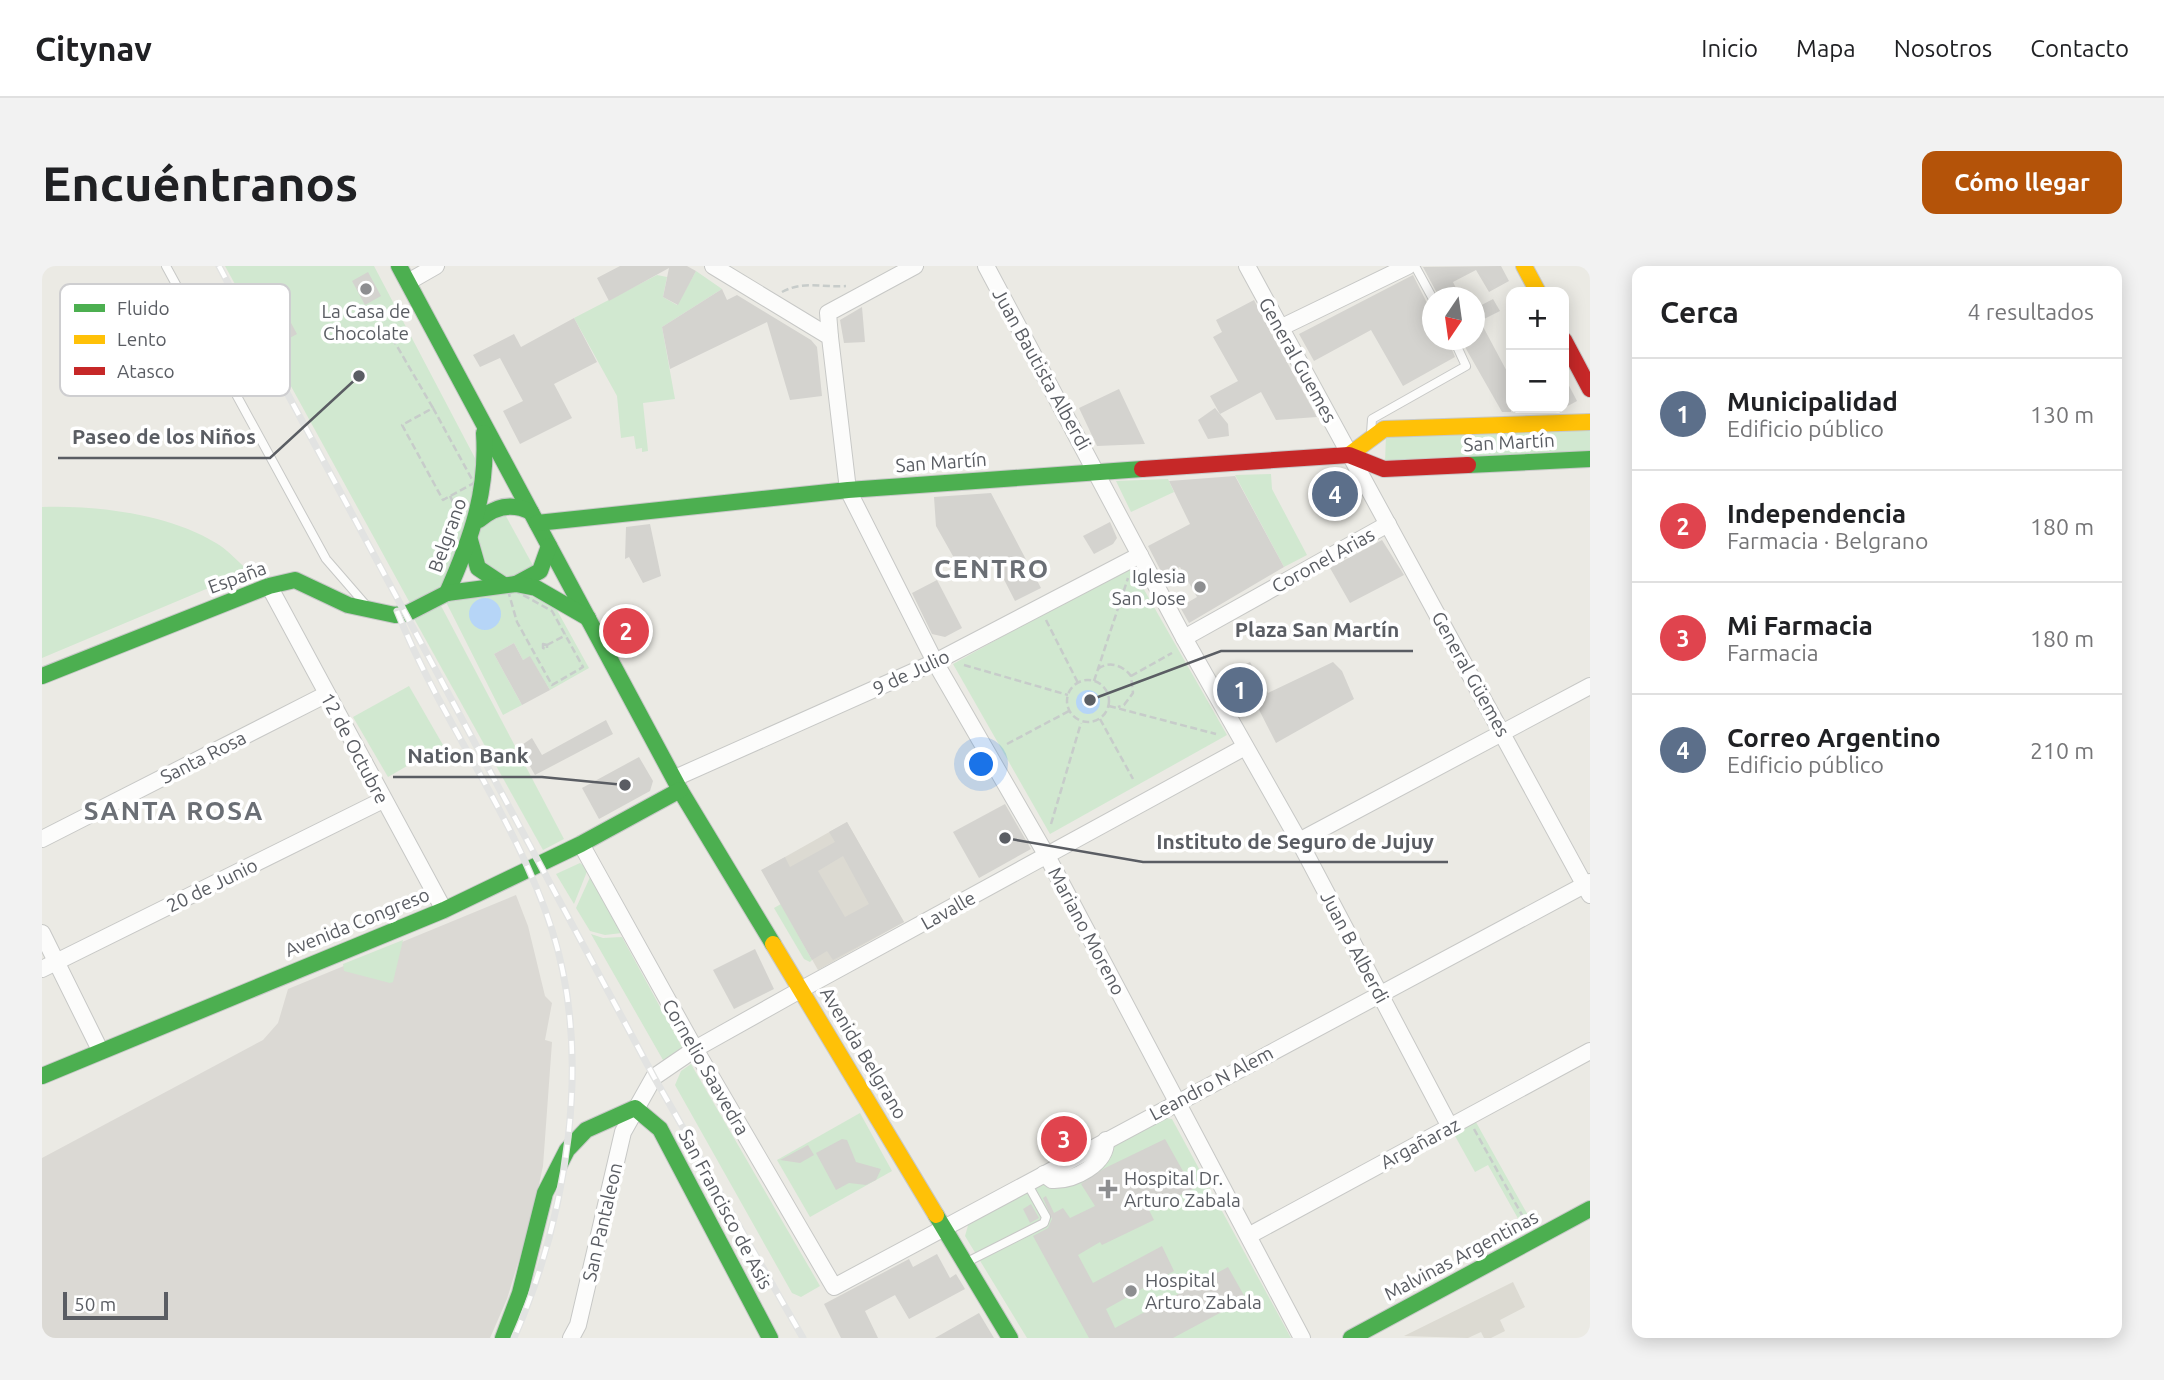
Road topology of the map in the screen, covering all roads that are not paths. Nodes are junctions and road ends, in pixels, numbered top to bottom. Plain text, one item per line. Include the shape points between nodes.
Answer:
1 (166, 266) edge
2 (399, 266) edge
3 (436, 266) edge
4 (713, 266) edge
5 (915, 266) edge
6 (986, 266) edge
7 (1247, 266) edge
8 (1408, 266) edge
9 (1415, 266) edge
10 (1524, 266) edge
11 (408, 282) junction
12 (176, 284) edge
13 (1426, 287) edge
14 (1535, 287) edge
15 (828, 313) junction
16 (811, 324) junction
17 (1280, 328) junction
18 (830, 337) junction
19 (1569, 349) edge
20 (1459, 350) edge
21 (1590, 389) edge
22 (237, 396) edge
23 (1590, 422) edge
24 (483, 424) junction
25 (1371, 439) junction
26 (1349, 454) junction
27 (1590, 459) edge
28 (1372, 462) junction
29 (1098, 471) junction
30 (848, 490) junction
31 (534, 517) junction
32 (479, 520) junction
33 (1388, 524) junction
34 (470, 540) junction
35 (549, 546) junction
36 (1140, 555) junction
37 (509, 584) junction
38 (268, 586) junction
39 (447, 593) junction
40 (372, 612) junction
41 (589, 619) junction
42 (1184, 638) junction
43 (935, 662) junction
44 (42, 676) edge
45 (1590, 686) edge
46 (327, 694) junction
47 (1503, 733) junction
48 (1245, 747) junction
49 (678, 784) junction
50 (383, 800) junction
51 (42, 839) edge
52 (1299, 841) junction
53 (581, 844) junction
54 (1047, 856) junction
55 (1588, 887) edge
56 (443, 910) junction
57 (42, 933) edge
58 (49, 965) edge
59 (802, 989) junction
60 (1379, 994) junction
61 (695, 1049) junction
62 (100, 1050) junction
63 (1590, 1051) edge
64 (42, 1076) edge
65 (654, 1077) joint
66 (1177, 1101) junction
67 (635, 1108) junction
68 (1450, 1127) junction
69 (1027, 1183) junction
70 (1590, 1209) edge
71 (944, 1229) junction
72 (1250, 1236) junction
73 (964, 1263) junction
74 (834, 1287) joint
75 (578, 1334) edge
76 (503, 1338) edge
77 (770, 1338) edge
78 (1010, 1338) edge
79 (1302, 1338) edge
80 (1351, 1338) edge

1 - 12 lane
2 - 11 main road, Belgrano
3 - 11 street
4 - 16 street
5 - 15 street
6 - 29 street, Juan Bautista Alberdi
7 - 17 street, General Guemes
8 - 17 street
9 - 13 lane
10 - 14 main road
11 - 24 main road, Belgrano
15 - 16 street
15 - 18 street
16 - 18 street
17 - 26 street, General Guemes
18 - 30 street
19 - 21 main road
20 - 25 lane via 1466,366 1372,419
22 - 40 lane via 326,559
23 - 25 main road, San Martín via 1384,429
24 - 31 main road, Belgrano
24 - 32 main road, Belgrano via 487,464
25 - 26 main road, San Martín
25 - 28 street
26 - 28 main road, San Martín
26 - 29 main road, San Martín
26 - 33 street, General Güemes
27 - 28 main road, San Martín via 1384,468
29 - 30 main road, San Martín
29 - 36 street, Juan B Alberdi
30 - 31 main road, San Martín
30 - 43 street, Mariano Moreno
31 - 32 main road via 507,505 491,509
31 - 35 main road, Belgrano
32 - 34 main road, Belgrano
33 - 42 street, Coronel Arias
33 - 47 street, General Güemes
34 - 37 main road via 481,572
34 - 39 main road, Belgrano
35 - 37 main road via 543,567 528,580
35 - 41 main road, Belgrano
36 - 42 street, Juan B Alberdi
36 - 43 street, 9 de Julio
37 - 39 main road, Belgrano
37 - 41 main road, Belgrano via 536,588
38 - 40 main road, España via 295,580
38 - 44 main road, España
38 - 46 street, 12 de Octubre
39 - 40 main road, España via 408,613
41 - 49 main road, Belgrano
42 - 48 street, Juan B Alberdi
43 - 49 street, 9 de Julio
43 - 54 street, Mariano Moreno
45 - 47 street
46 - 50 street, 12 de Octubre
46 - 51 street, Santa Rosa
47 - 52 street
47 - 55 street, General Güemes
48 - 52 street, Juan B Alberdi
48 - 54 street, Lavalle
49 - 53 main road, Avenida Congreso
49 - 59 main road, Avenida Belgrano
50 - 56 street, 12 de Octubre
50 - 58 street, 20 de Junio
52 - 60 street, Juan B Alberdi
53 - 56 main road, Avenida Congreso
53 - 61 street, Cornelio Saavedra
54 - 59 street, Lavalle
54 - 66 street, Mariano Moreno
55 - 60 street, Leandro N Alem
56 - 62 main road, Avenida Congreso
57 - 58 street
58 - 62 street
59 - 61 street, Lavalle
59 - 71 main road, Avenida Belgrano
60 - 66 street, Leandro N Alem
60 - 68 street, Juan B Alberdi
61 - 65 street, Lavalle
61 - 74 street, Cornelio Saavedra
62 - 64 main road, Avenida Congreso
63 - 68 street, Argañaraz
65 - 67 street, San Pantaleon
66 - 69 street, Leandro N Alem
66 - 72 street, Mariano Moreno
67 - 75 street, San Pantaleon via 623,1132
67 - 76 main road via 586,1130 567,1150 545,1193 520,1293
67 - 77 main road, San Francisco de Asis via 660,1129
68 - 72 street, Argañaraz
69 - 71 street, Leandro N Alem
69 - 73 lane via 1046,1217 1044,1223
70 - 80 main road, Malvinas Argentinas
71 - 73 main road, Avenida Belgrano
71 - 74 street, Leandro N Alem
72 - 79 street, Mariano Moreno
73 - 78 main road, Avenida Belgrano

